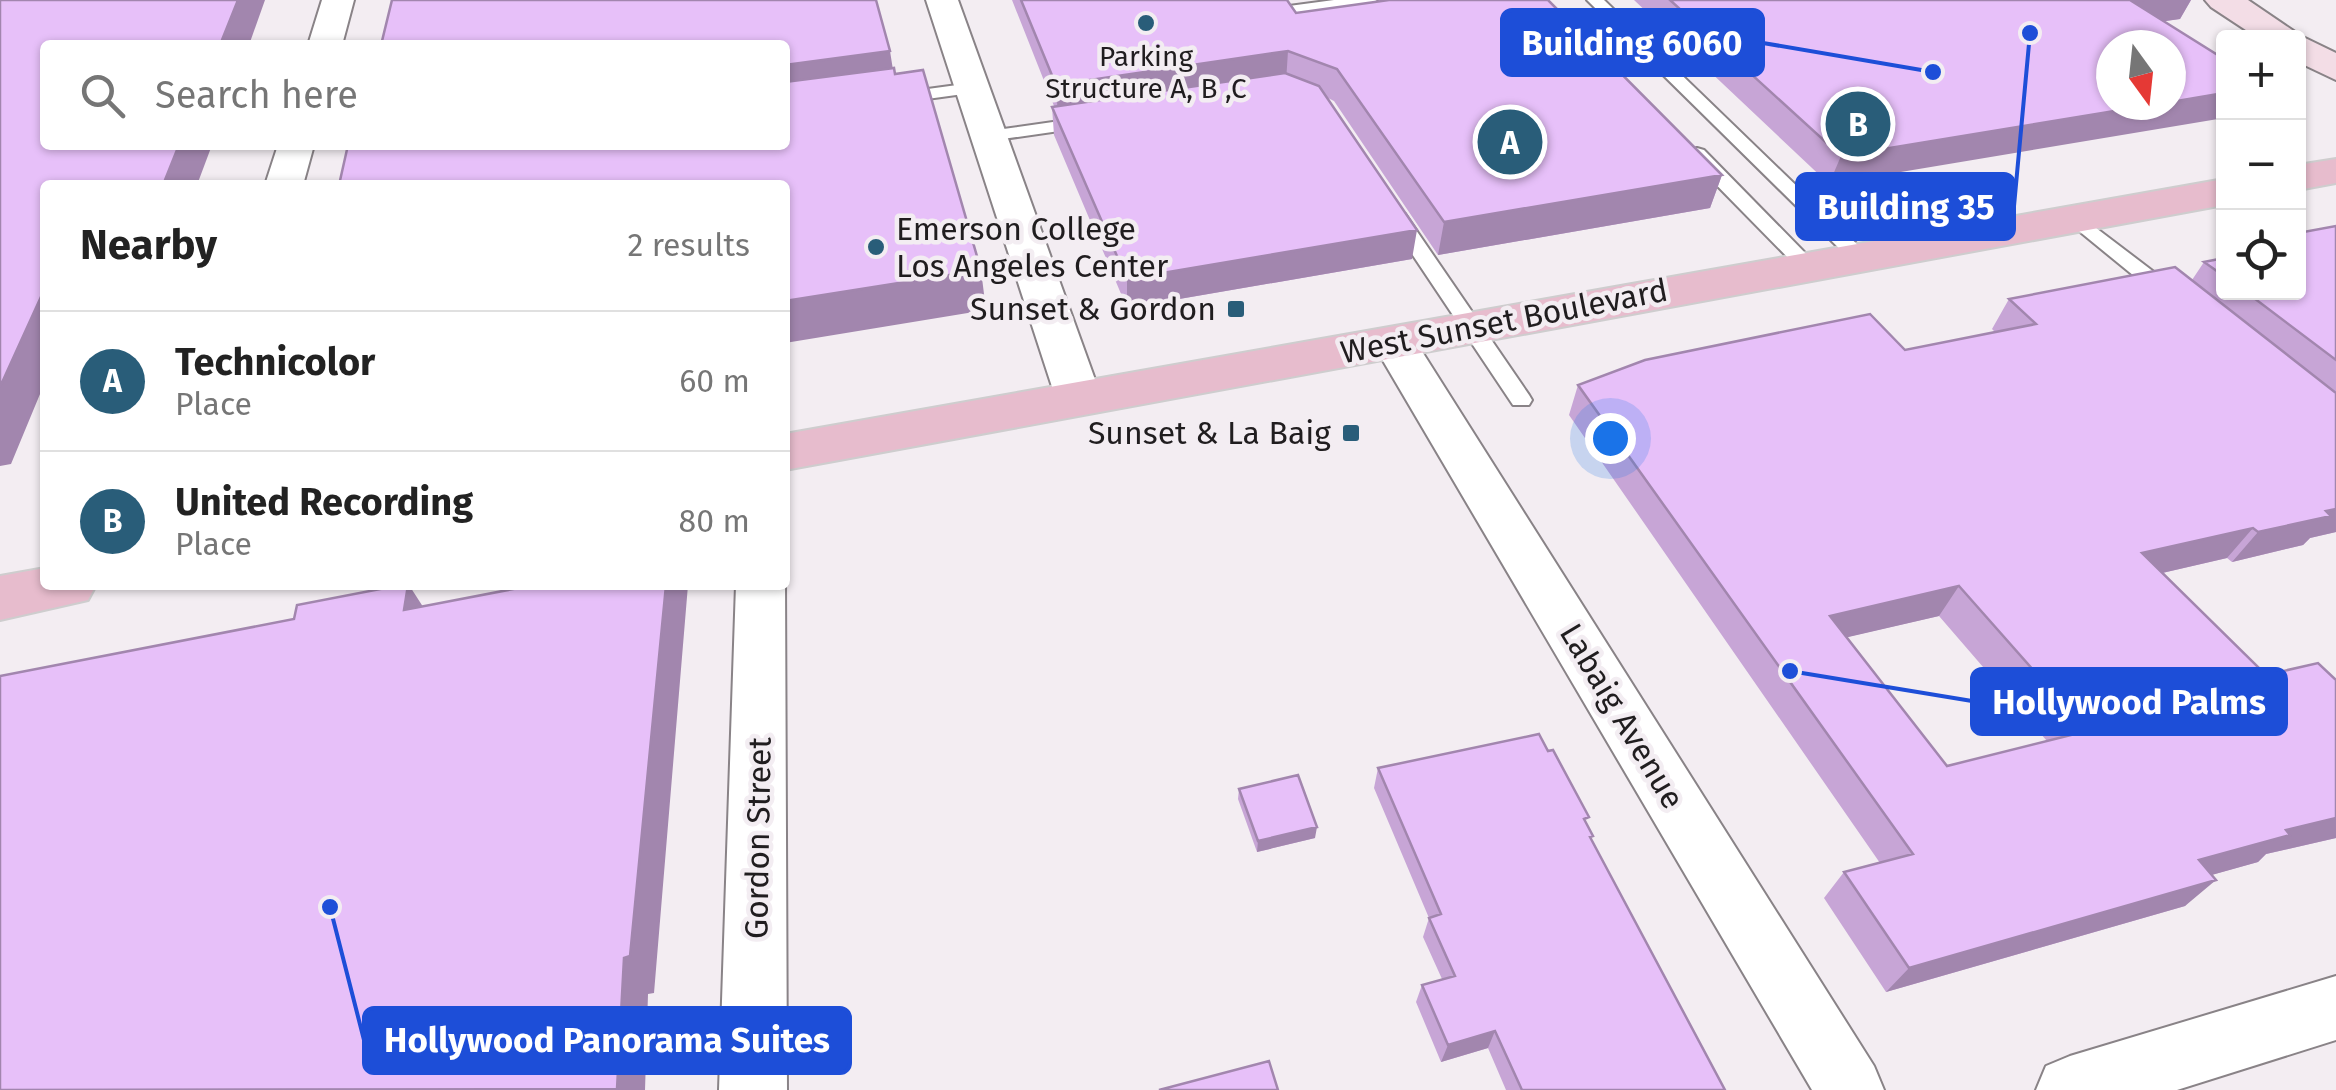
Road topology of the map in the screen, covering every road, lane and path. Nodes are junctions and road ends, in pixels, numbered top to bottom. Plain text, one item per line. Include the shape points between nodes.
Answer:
1 (338, 0) edge
2 (942, 0) edge
3 (1369, 0) edge
4 (1595, 0) edge
5 (2223, 0) edge
6 (1336, 2) edge
7 (1266, 14) edge
8 (2271, 30) edge
9 (326, 40) edge
10 (2306, 51) edge
11 (2336, 69) edge
12 (972, 88) junction
13 (876, 101) edge
14 (1110, 118) edge
15 (989, 136) junction
16 (1688, 145) edge
17 (294, 150) edge
18 (286, 180) edge
19 (2216, 193) edge
20 (1388, 202) edge
21 (2075, 218) junction
22 (1858, 256) junction
23 (1806, 265) junction
24 (2193, 313) edge
25 (1472, 326) junction
26 (1394, 342) junction
27 (1079, 400) junction
28 (1521, 400) dead end
29 (790, 451) edge
30 (42, 590) edge
31 (762, 590) edge
32 (0, 598) edge
33 (2336, 1008) edge
34 (753, 1090) edge
35 (1850, 1090) edge
36 (2070, 1090) edge

1 - 9 street
2 - 12 street
3 - 6 lane
4 - 22 lane
5 - 8 street
6 - 7 lane
10 - 11 street
12 - 13 lane
12 - 15 street
14 - 15 lane
15 - 27 street
16 - 23 lane
17 - 18 street
19 - 21 main road, West Sunset Boulevard
20 - 25 lane
21 - 22 main road, West Sunset Boulevard
21 - 24 lane
22 - 23 main road, West Sunset Boulevard
23 - 25 main road, West Sunset Boulevard
25 - 26 main road, West Sunset Boulevard
25 - 28 lane
26 - 27 main road, West Sunset Boulevard
26 - 35 street, Labaig Avenue
27 - 29 main road, West Sunset Boulevard
30 - 32 main road
31 - 34 street, Gordon Street
33 - 36 street

